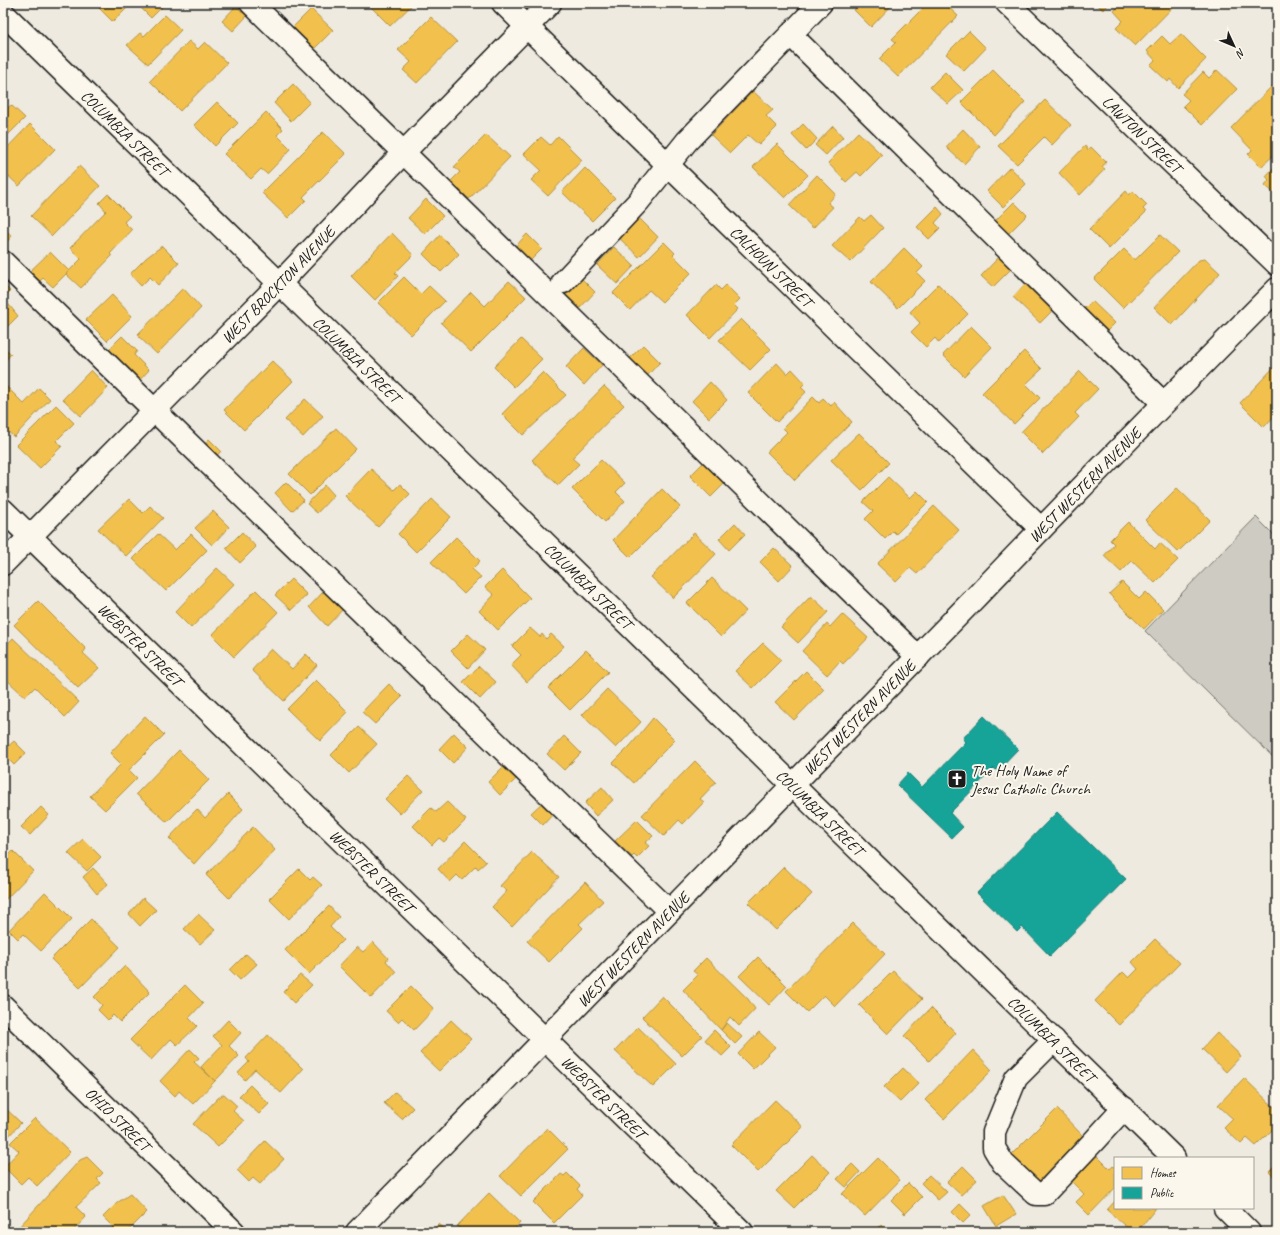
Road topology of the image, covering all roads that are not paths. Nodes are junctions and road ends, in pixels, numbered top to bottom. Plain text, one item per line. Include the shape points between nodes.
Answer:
1 (251, 3) edge
2 (503, 3) edge
3 (550, 3) edge
4 (821, 3) edge
5 (1007, 3) edge
6 (3, 13) edge
7 (528, 26) junction
8 (791, 34) junction
9 (403, 153) junction
10 (668, 165) junction
11 (3, 262) edge
12 (1277, 264) edge
13 (563, 282) dead end
14 (279, 284) junction
15 (1277, 289) edge
16 (1163, 403) junction
17 (155, 411) junction
18 (3, 510) edge
19 (1041, 529) junction
20 (31, 536) junction
21 (3, 564) edge
22 (918, 657) junction
23 (793, 786) junction
24 (669, 911) junction
25 (3, 1006) edge
26 (544, 1039) junction
27 (1054, 1040) junction
28 (1124, 1108) junction
29 (1173, 1157) edge
30 (1226, 1209) edge
31 (234, 1232) edge
32 (357, 1232) edge
33 (742, 1232) edge
34 (1249, 1232) edge

1 - 9 street
2 - 7 street, CALHOUN STREET
3 - 7 street, WEST BROCKTON AVENUE
4 - 8 street
5 - 12 street, LAWTON STREET
6 - 14 street, COLUMBIA STREET
7 - 9 street, WEST BROCKTON AVENUE
7 - 10 street, CALHOUN STREET
8 - 10 street via 687,141
8 - 16 street
9 - 14 street, WEST BROCKTON AVENUE
9 - 22 street
10 - 13 street via 638,202
10 - 19 street, CALHOUN STREET
11 - 17 street
14 - 17 street, WEST BROCKTON AVENUE
14 - 23 street, COLUMBIA STREET
15 - 16 street, WEST WESTERN AVENUE
16 - 19 street, WEST WESTERN AVENUE
17 - 20 street, WEST BROCKTON AVENUE
17 - 24 street
18 - 20 street, WEBSTER STREET
19 - 22 street, WEST WESTERN AVENUE
20 - 21 street, WEST BROCKTON AVENUE
20 - 26 street, WEBSTER STREET
22 - 23 street, WEST WESTERN AVENUE
23 - 24 street, WEST WESTERN AVENUE
23 - 27 street, COLUMBIA STREET
24 - 26 street, WEST WESTERN AVENUE
25 - 31 street, OHIO STREET
26 - 32 street, WEST WESTERN AVENUE
26 - 33 street, WEBSTER STREET
27 - 28 street, COLUMBIA STREET
27 - 28 street via 1016,1078 994,1132 994,1148 1003,1163 1036,1194 1044,1194
28 - 29 street, COLUMBIA STREET
30 - 34 street

